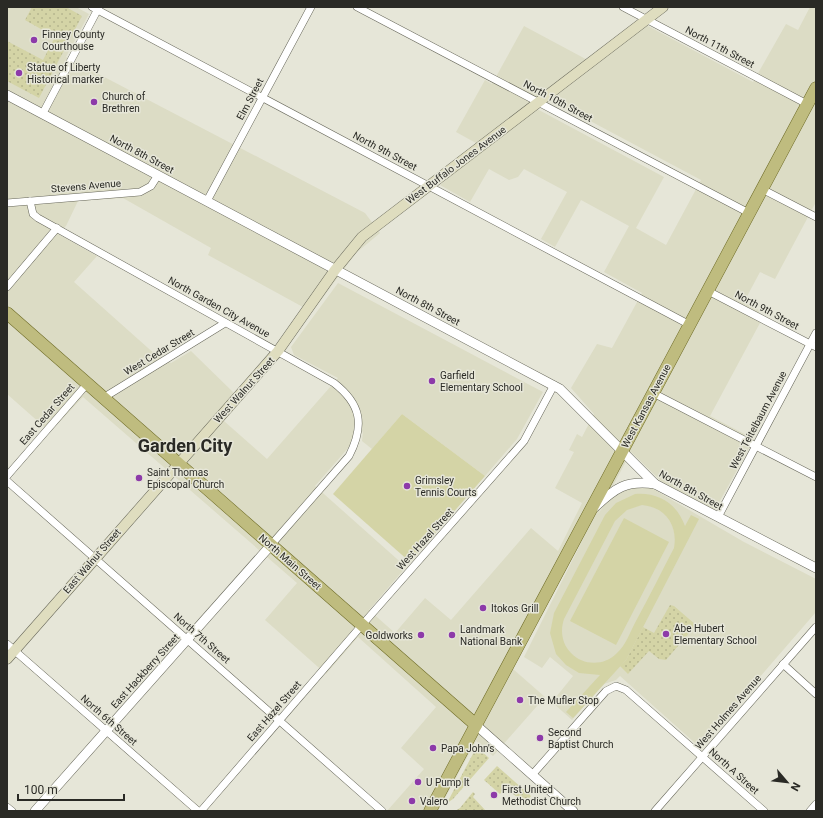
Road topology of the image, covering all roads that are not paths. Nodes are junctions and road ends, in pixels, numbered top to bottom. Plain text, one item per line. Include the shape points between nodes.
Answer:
1 (311, 7) edge
2 (357, 7) edge
3 (623, 7) edge
4 (663, 7) edge
5 (96, 8) edge
6 (647, 20) junction
7 (816, 88) edge
8 (7, 95) edge
9 (262, 98) junction
10 (538, 102) junction
11 (807, 104) junction
12 (43, 114) junction
13 (158, 174) junction
14 (428, 185) junction
15 (762, 190) junction
16 (30, 201) junction
17 (207, 201) junction
18 (7, 203) edge
19 (749, 213) junction
20 (816, 217) edge
21 (57, 228) junction
22 (335, 270) junction
23 (7, 287) edge
24 (708, 290) junction
25 (7, 313) edge
26 (225, 323) junction
27 (690, 325) junction
28 (816, 333) edge
29 (813, 346) edge
30 (278, 352) junction
31 (87, 384) junction
32 (554, 385) junction
33 (653, 393) junction
34 (103, 398) junction
35 (756, 446) junction
36 (622, 452) junction
37 (178, 464) junction
38 (7, 476) edge
39 (816, 477) edge
40 (7, 481) edge
41 (655, 484) junction
42 (589, 512) junction
43 (718, 517) junction
44 (271, 545) junction
45 (96, 558) junction
46 (816, 568) edge
47 (362, 625) junction
48 (816, 627) edge
49 (188, 639) junction
50 (11, 648) edge
51 (7, 659) edge
52 (783, 664) junction
53 (816, 694) edge
54 (280, 720) junction
55 (476, 725) junction
56 (106, 731) junction
57 (702, 756) junction
58 (532, 775) junction
59 (816, 804) edge
60 (7, 806) edge
61 (12, 811) edge
62 (35, 811) edge
63 (200, 811) edge
64 (382, 811) edge
65 (430, 811) edge
66 (573, 811) edge
67 (655, 811) edge
68 (764, 811) edge
69 (810, 811) edge

1 - 9 street, Elm Street
2 - 10 street, North 10th Street
3 - 6 street, North 11th Street
4 - 6 main road, West Buffalo Jones Avenue
5 - 9 street, North 9th Street
5 - 12 street
6 - 10 main road, West Buffalo Jones Avenue
6 - 11 street, North 11th Street
7 - 11 main road, West Kansas Avenue
8 - 12 street, North 8th Street
9 - 14 street, North 9th Street
9 - 17 street, Elm Street
10 - 14 main road, West Buffalo Jones Avenue
10 - 19 street, North 10th Street
11 - 15 main road, West Kansas Avenue
12 - 13 street, North 8th Street
13 - 16 street, Stevens Avenue via 148,189 140,192
13 - 17 street, North 8th Street
14 - 22 main road, West Buffalo Jones Avenue via 362,237
14 - 27 street, North 9th Street
15 - 19 main road, West Kansas Avenue
15 - 20 street
16 - 18 street, Stevens Avenue
16 - 21 street, North Garden City Avenue via 35,216
17 - 22 street, North 8th Street
19 - 24 main road, West Kansas Avenue
21 - 23 street
21 - 26 street, North Garden City Avenue
22 - 30 main road, West Buffalo Jones Avenue
22 - 32 street, North 8th Street
24 - 27 main road, West Kansas Avenue
24 - 29 street, North 9th Street
25 - 31 main road, North Main Street
26 - 30 street, North Garden City Avenue
26 - 34 street, West Cedar Street
27 - 33 main road, West Kansas Avenue
28 - 29 street, West Teitelbaum Avenue
29 - 35 street, West Teitelbaum Avenue
30 - 37 main road, West Walnut Street
30 - 44 street, North Garden City Avenue via 334,383 353,401 358,432 349,456
31 - 34 main road, North Main Street
31 - 38 street, East Cedar Street
32 - 36 street, North 8th Street
32 - 47 street, West Hazel Street via 524,441
33 - 35 street
33 - 36 main road, West Kansas Avenue
34 - 37 main road, North Main Street
35 - 39 street
35 - 43 street, West Teitelbaum Avenue
36 - 41 street, North 8th Street
36 - 42 main road, West Kansas Avenue
37 - 44 main road, North Main Street
37 - 45 main road, East Walnut Street
40 - 45 street, North 7th Street
41 - 42 street via 626,484 610,492
41 - 43 street, North 8th Street
42 - 55 main road, West Kansas Avenue
43 - 46 street, North 8th Street
44 - 47 main road, North Main Street
44 - 49 street, East Hackberry Street
45 - 49 street, North 7th Street
45 - 50 main road, East Walnut Street
47 - 54 street, East Hazel Street
47 - 55 main road, North Main Street
48 - 52 street, West Holmes Avenue
49 - 54 street, North 7th Street
49 - 56 street, East Hackberry Street
50 - 51 main road, East Walnut Street
50 - 56 street, North 6th Street
52 - 53 street
52 - 57 street, West Holmes Avenue
54 - 63 street, East Hazel Street
54 - 64 street, North 7th Street
55 - 58 street, North Main Street
55 - 65 main road, West Kansas Avenue
56 - 62 street, East Hackberry Street
56 - 63 street, North 6th Street
57 - 58 street, North A Street via 626,690 616,686 606,691
57 - 67 street, West Holmes Avenue
57 - 68 street, North A Street
58 - 66 street, North Main Street
59 - 69 street
60 - 61 street

